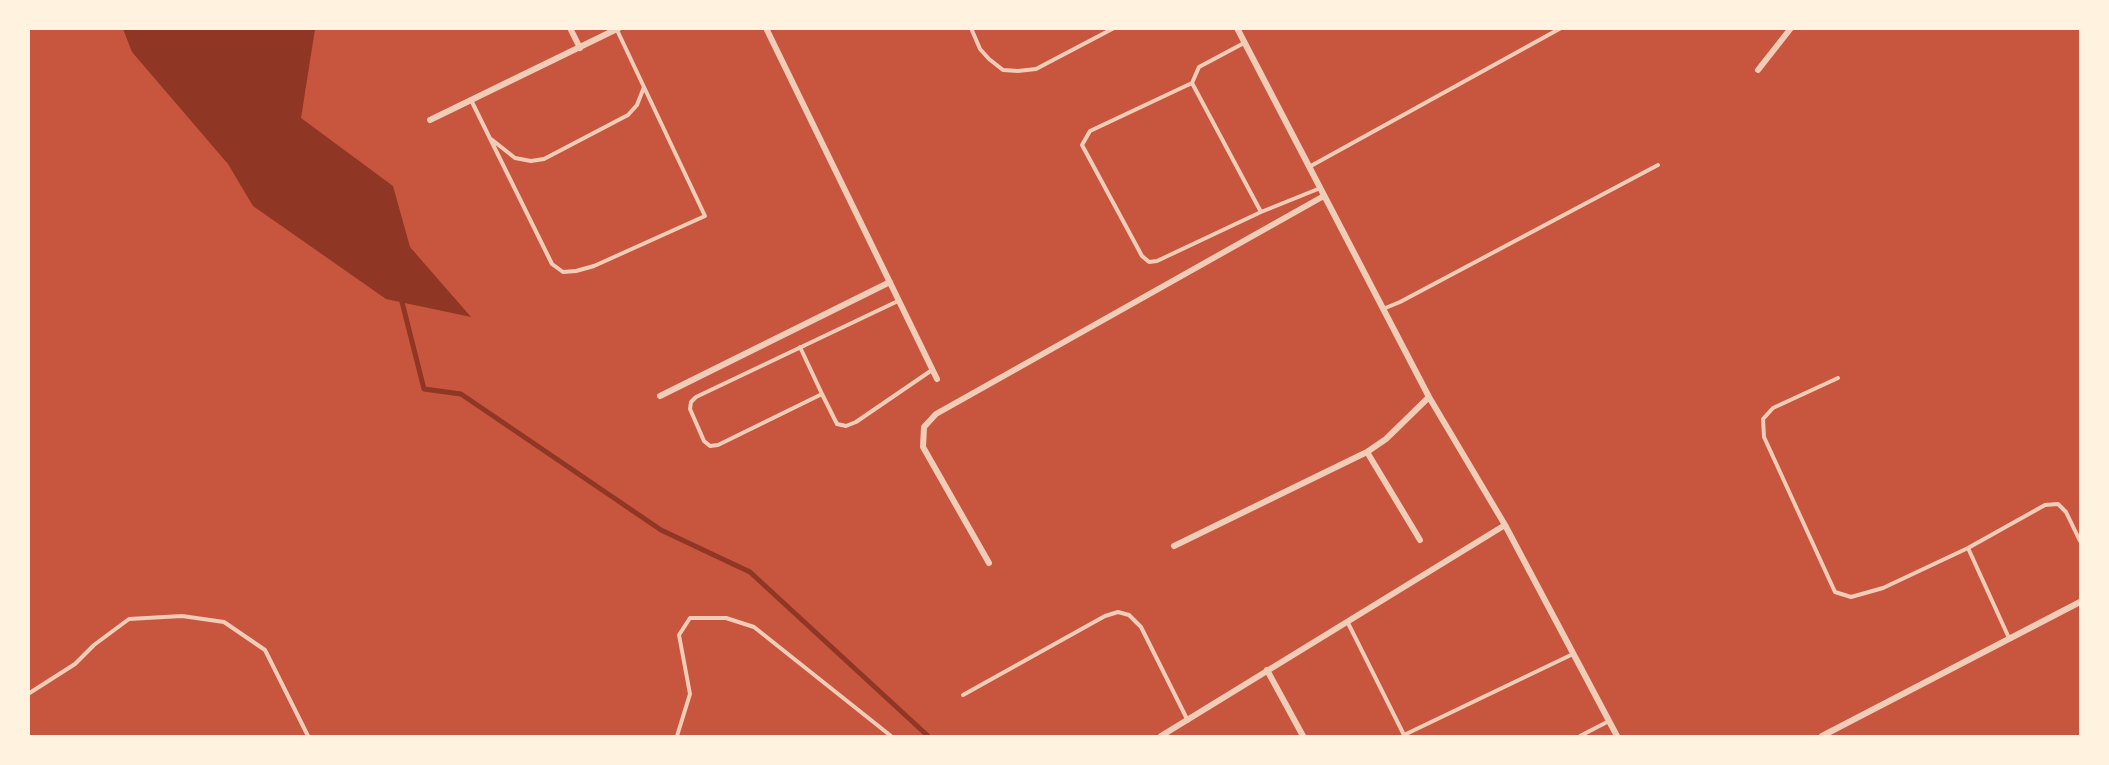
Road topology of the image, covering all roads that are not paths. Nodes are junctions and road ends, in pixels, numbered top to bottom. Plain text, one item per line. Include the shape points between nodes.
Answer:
1 (570, 28) edge
2 (766, 28) edge
3 (971, 28) edge
4 (1114, 28) edge
5 (1237, 28) edge
6 (1561, 28) edge
7 (1791, 28) edge
8 (618, 29) edge
9 (1244, 43) junction
10 (580, 48) junction
11 (1758, 70) dead end
12 (1192, 83) junction
13 (644, 87) junction
14 (471, 100) junction
15 (430, 120) dead end
16 (490, 139) junction
17 (1658, 165) dead end
18 (1308, 167) junction
19 (1318, 189) junction
20 (1322, 197) junction
21 (1261, 212) junction
22 (890, 282) junction
23 (899, 300) junction
24 (1382, 309) junction
25 (800, 346) junction
26 (932, 370) junction
27 (1838, 378) dead end
28 (937, 379) dead end
29 (822, 394) junction
30 (660, 396) dead end
31 (1429, 397) junction
32 (1367, 452) junction
33 (1505, 525) junction
34 (1420, 540) dead end
35 (2080, 541) edge
36 (1174, 546) dead end
37 (1968, 548) junction
38 (989, 563) dead end
39 (2080, 602) edge
40 (1348, 623) junction
41 (2009, 638) junction
42 (1573, 654) junction
43 (1267, 670) junction
44 (28, 694) edge
45 (963, 695) dead end
46 (1609, 721) junction
47 (1189, 722) junction
48 (308, 736) edge
49 (678, 736) edge
50 (891, 736) edge
51 (1161, 736) edge
52 (1304, 736) edge
53 (1404, 736) edge
54 (1580, 736) edge
55 (1617, 736) edge
56 (1822, 736) edge

1 - 10 street
2 - 22 street
3 - 4 lane via 989,59 1003,70 1018,71 1036,69
5 - 9 street
6 - 18 lane
7 - 11 street
8 - 10 street
8 - 13 lane
9 - 12 lane via 1199,67
9 - 18 street
10 - 14 street
12 - 21 lane
12 - 21 lane via 1090,131 1083,139 1082,145 1136,246 1149,262 1157,261
13 - 16 lane via 628,115 544,159 515,158
13 - 16 lane via 705,216 594,266 562,272 552,264
14 - 15 street
14 - 16 lane
17 - 24 lane
18 - 19 street
19 - 20 street
19 - 21 lane
20 - 24 street
20 - 38 street via 936,414 924,427 923,447
22 - 23 street
22 - 30 street
23 - 25 lane
23 - 26 street
24 - 31 street
25 - 29 lane
25 - 29 lane via 696,397 690,409 704,441 710,446 718,445
26 - 28 street
26 - 29 lane via 846,426 837,424
27 - 37 lane via 1773,408 1763,419 1764,437 1835,592 1851,597 1883,588
31 - 32 street
31 - 33 street
32 - 34 street
32 - 36 street
33 - 40 street
33 - 42 street
35 - 37 lane via 2058,504 2045,505
37 - 41 lane
39 - 41 street
40 - 43 street
40 - 53 lane
41 - 56 street
42 - 46 street
42 - 53 lane
43 - 47 street
43 - 52 street
44 - 48 lane via 75,664 129,619 182,616 224,622 265,650
45 - 47 lane via 1118,612 1129,615 1140,627
46 - 54 lane
46 - 55 street
47 - 51 street
49 - 50 lane via 690,694 679,635 690,618 726,618 754,627

